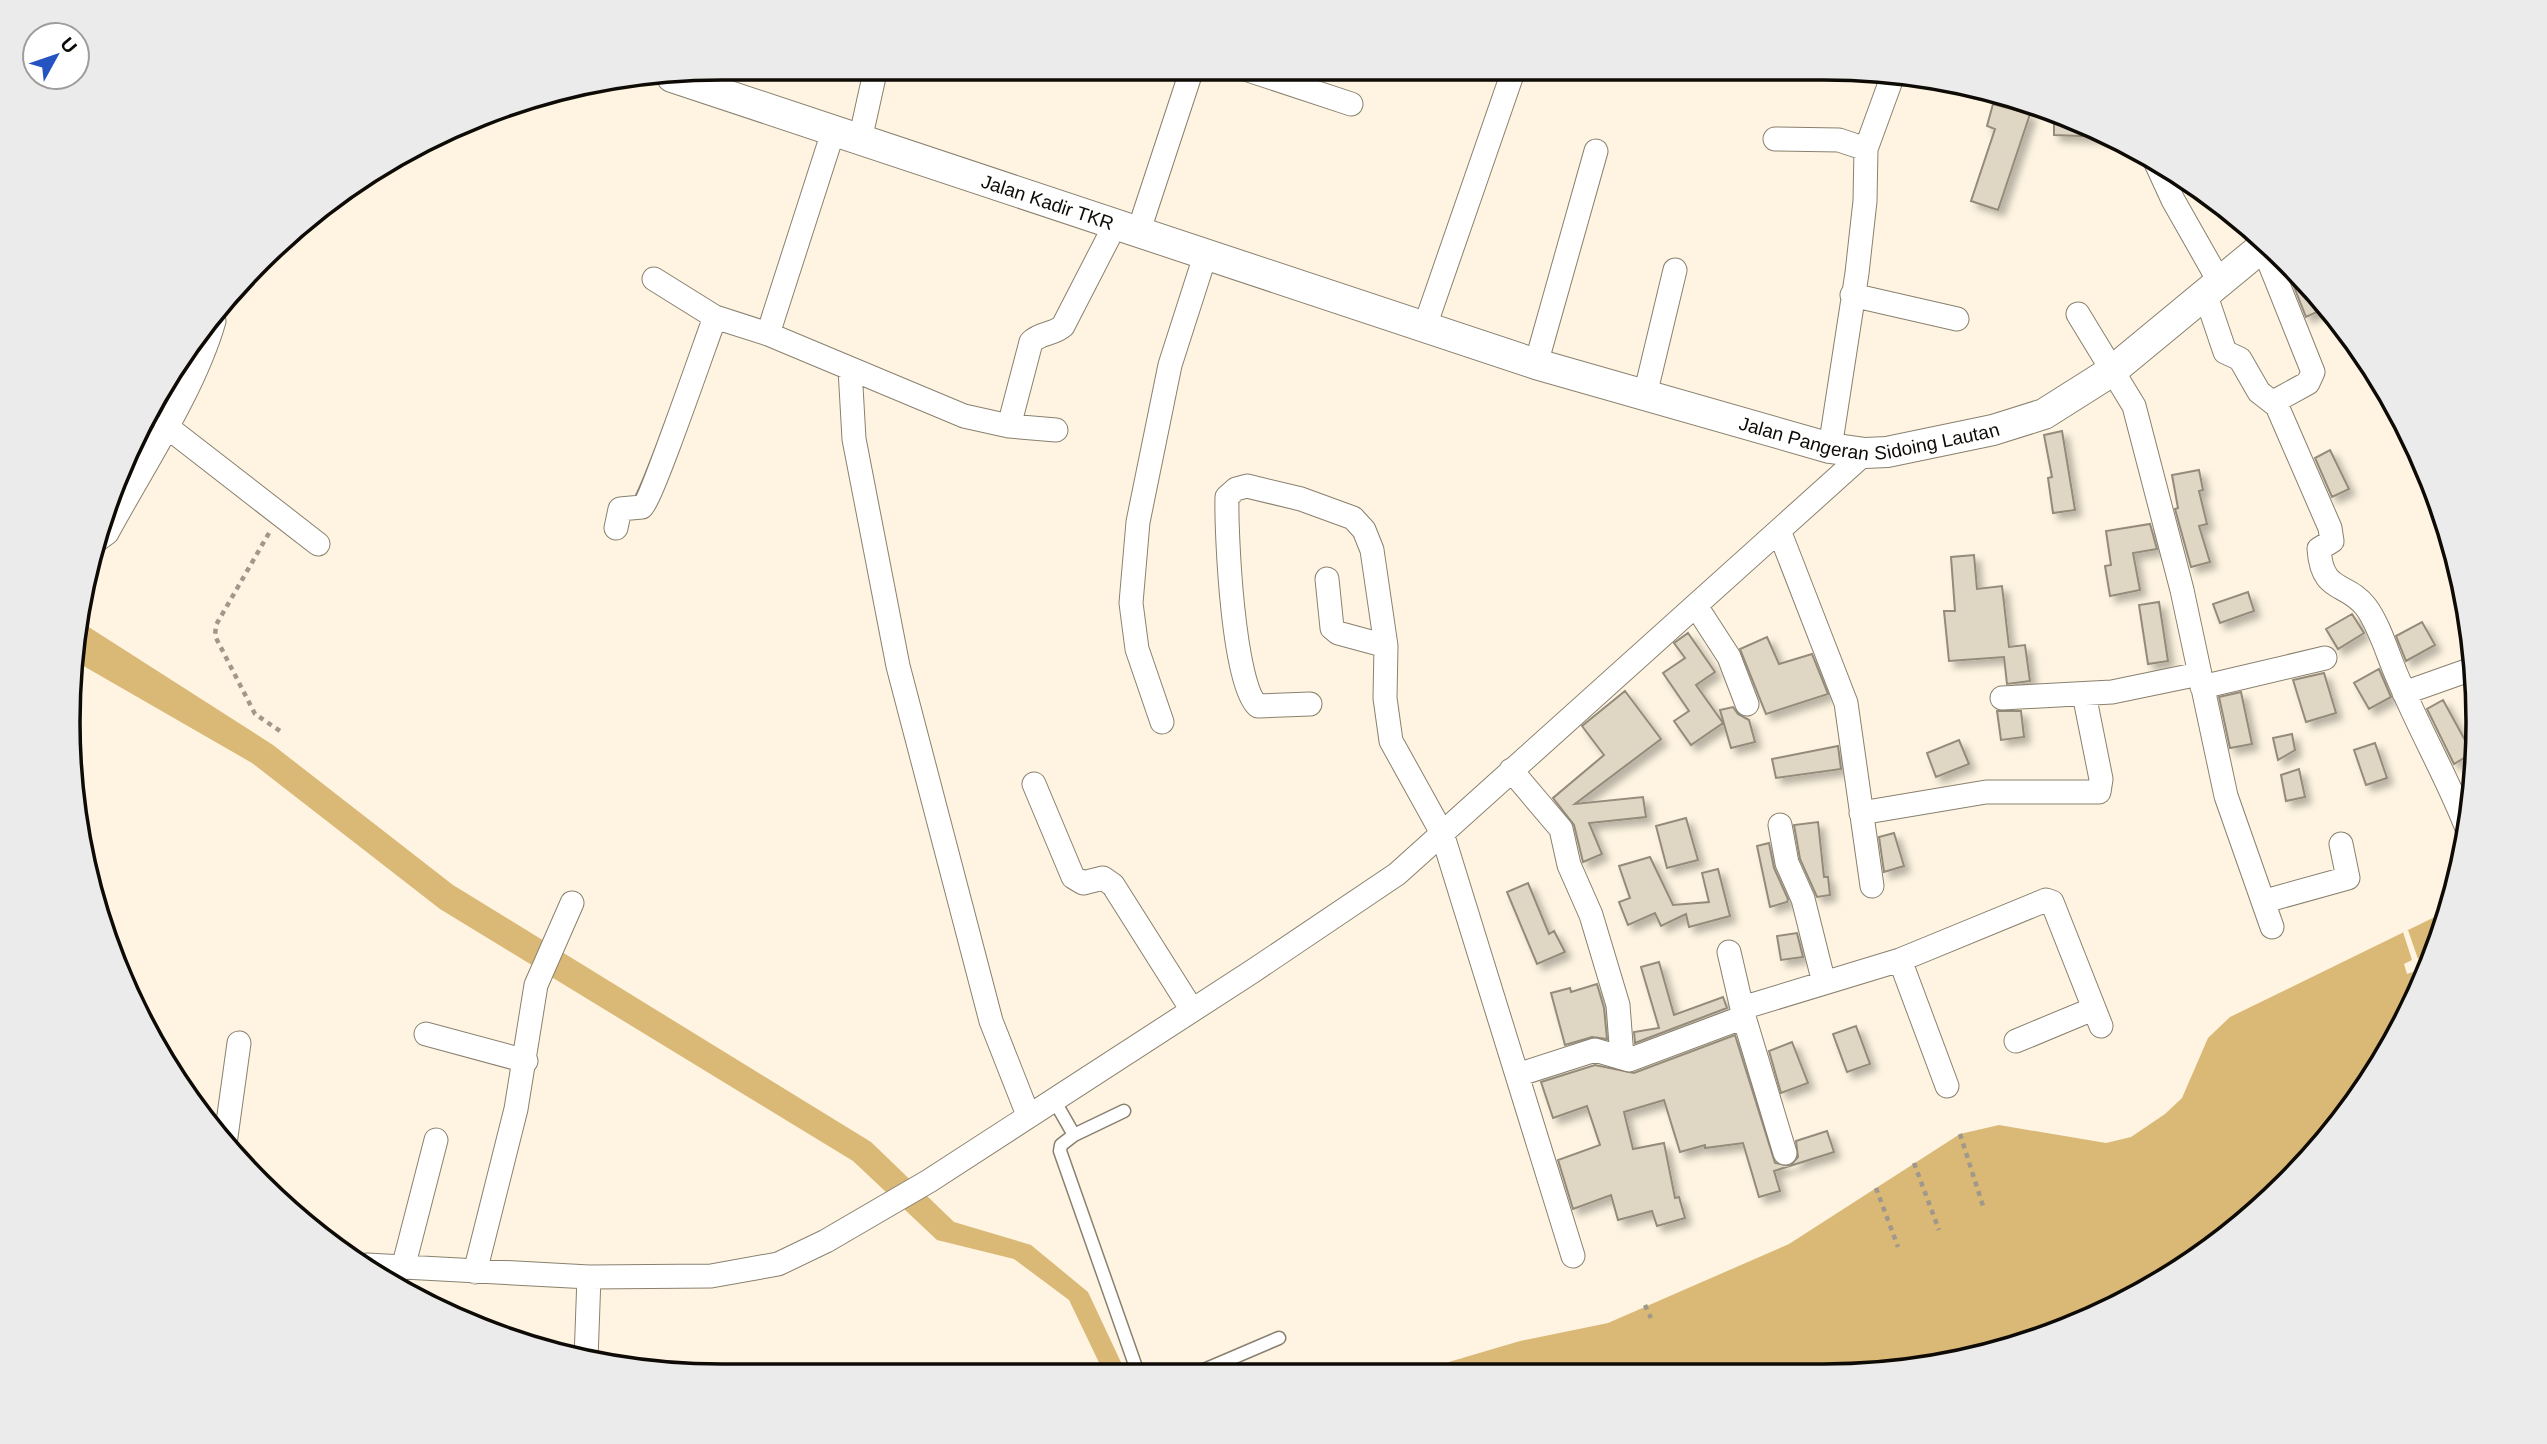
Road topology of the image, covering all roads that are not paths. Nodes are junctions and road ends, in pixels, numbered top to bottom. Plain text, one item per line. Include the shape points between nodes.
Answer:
1 (871, 80) edge
2 (1188, 80) edge
3 (1278, 80) edge
4 (1510, 80) edge
5 (688, 82) edge
6 (1890, 84) edge
7 (1351, 104) dead end
8 (847, 136) junction
9 (1775, 139) dead end
10 (1866, 149) junction
11 (1596, 151) dead end
12 (2162, 177) edge
13 (1127, 229) junction
14 (2259, 250) edge
15 (1205, 256) junction
16 (2271, 261) edge
17 (1675, 270) dead end
18 (654, 279) dead end
19 (2212, 287) junction
20 (1852, 295) junction
21 (2078, 314) dead end
22 (715, 317) junction
23 (1957, 318) dead end
24 (1425, 326) junction
25 (768, 334) junction
26 (195, 357) edge
27 (1536, 363) junction
28 (850, 369) junction
29 (2112, 371) junction
30 (1645, 395) junction
31 (2277, 406) junction
32 (166, 426) junction
33 (1009, 426) junction
34 (1056, 430) dead end
35 (1830, 448) junction
36 (1865, 453) junction
37 (113, 522) edge
38 (616, 528) dead end
39 (1780, 533) junction
40 (318, 544) dead end
41 (1327, 579) dead end
42 (1696, 606) junction
43 (1386, 646) junction
44 (2325, 658) dead end
45 (2464, 671) edge
46 (2201, 681) junction
47 (2404, 692) junction
48 (2084, 694) junction
49 (2002, 698) dead end
50 (1310, 704) dead end
51 (1746, 704) dead end
52 (1162, 722) dead end
53 (1511, 770) junction
54 (1034, 784) dead end
55 (1860, 799) junction
56 (2460, 811) edge
57 (1780, 825) dead end
58 (1442, 833) junction
59 (2341, 844) dead end
60 (1872, 886) dead end
61 (2265, 901) junction
62 (572, 903) dead end
63 (2272, 927) dead end
64 (1729, 952) dead end
65 (1900, 960) junction
66 (1824, 983) junction
67 (1192, 1010) junction
68 (1743, 1012) junction
69 (426, 1034) dead end
70 (2016, 1041) dead end
71 (239, 1043) dead end
72 (1622, 1057) junction
73 (526, 1061) junction
74 (1517, 1074) junction
75 (1947, 1086) dead end
76 (1054, 1100) junction
77 (1124, 1111) dead end
78 (1028, 1115) junction
79 (227, 1130) edge
80 (1074, 1135) junction
81 (436, 1140) dead end
82 (1785, 1153) dead end
83 (1573, 1256) dead end
84 (383, 1266) edge
85 (403, 1268) junction
86 (475, 1272) junction
87 (589, 1277) junction
88 (1279, 1338) dead end
89 (586, 1349) edge
90 (1135, 1364) edge
91 (1218, 1364) edge

1 - 8 street
2 - 13 street
3 - 7 street
4 - 24 street
5 - 8 street, Jalan Kadir TKR
6 - 10 street
8 - 13 street, Jalan Kadir TKR
8 - 25 street
9 - 10 street via 1839,141
10 - 20 street via 1866,201
11 - 27 street
12 - 19 street
13 - 15 street, Jalan Kadir TKR
13 - 33 street via 1063,326 1056,332 1038,334 1031,342
14 - 19 street, Jalan Pangeran Sidoing Lautan
15 - 24 street, Jalan Kadir TKR
15 - 52 street via 1170,365 1138,522 1132,603 1137,649
16 - 31 street via 2314,372 2308,383 2277,400
17 - 30 street
18 - 22 street
19 - 29 street, Jalan Pangeran Sidoing Lautan
19 - 31 street via 2225,352 2240,359 2259,392
20 - 23 street
20 - 35 street
21 - 29 street
22 - 25 street
22 - 38 street via 651,497 642,508 620,509
24 - 27 street, Jalan Pangeran Sidoing Lautan
25 - 28 street
26 - 32 street
27 - 30 street, Jalan Pangeran Sidoing Lautan
28 - 33 street via 964,416
28 - 78 street via 854,439 898,666 992,1021
29 - 36 street, Jalan Pangeran Sidoing Lautan via 2044,414 1993,430
29 - 46 street via 2130,395 2138,417
30 - 35 street, Jalan Pangeran Sidoing Lautan
31 - 47 street via 2330,528 2332,541 2319,549 2324,571 2329,582 2353,596 2372,615
32 - 37 street
32 - 40 street
33 - 34 street
35 - 36 street, Jalan Pangeran Sidoing Lautan
36 - 39 street
39 - 42 street
39 - 55 street via 1846,703
41 - 43 street via 1332,628
42 - 51 street via 1729,657
42 - 53 street
43 - 50 street via 1372,550 1353,518 1247,485 1236,489 1227,497 1226,517 1233,621 1249,695 1258,706
43 - 58 street via 1385,698 1391,741
44 - 46 street
45 - 47 street
46 - 48 street
46 - 61 street via 2226,796
47 - 56 street
48 - 49 street
48 - 55 street via 2101,785
53 - 58 street
53 - 72 street via 1561,829 1618,1005
54 - 67 street via 1073,877 1083,883 1104,878 1113,885
55 - 60 street
57 - 66 street
58 - 67 street via 1397,874
58 - 74 street
59 - 61 street via 2348,878
61 - 63 street
62 - 73 street via 536,985
64 - 68 street
65 - 66 street
65 - 70 street via 2049,900 2097,1017
65 - 75 street
66 - 68 street
67 - 76 street
68 - 72 street via 1629,1059
68 - 82 street
69 - 73 street
71 - 79 street
72 - 74 street via 1595,1050
73 - 86 street
74 - 83 street
76 - 78 street
76 - 80 lane
77 - 80 lane
78 - 87 street via 929,1181 778,1264 711,1276
80 - 90 lane via 1060,1151
81 - 85 street
84 - 85 street
85 - 86 street
86 - 87 street
87 - 89 street
88 - 91 lane

